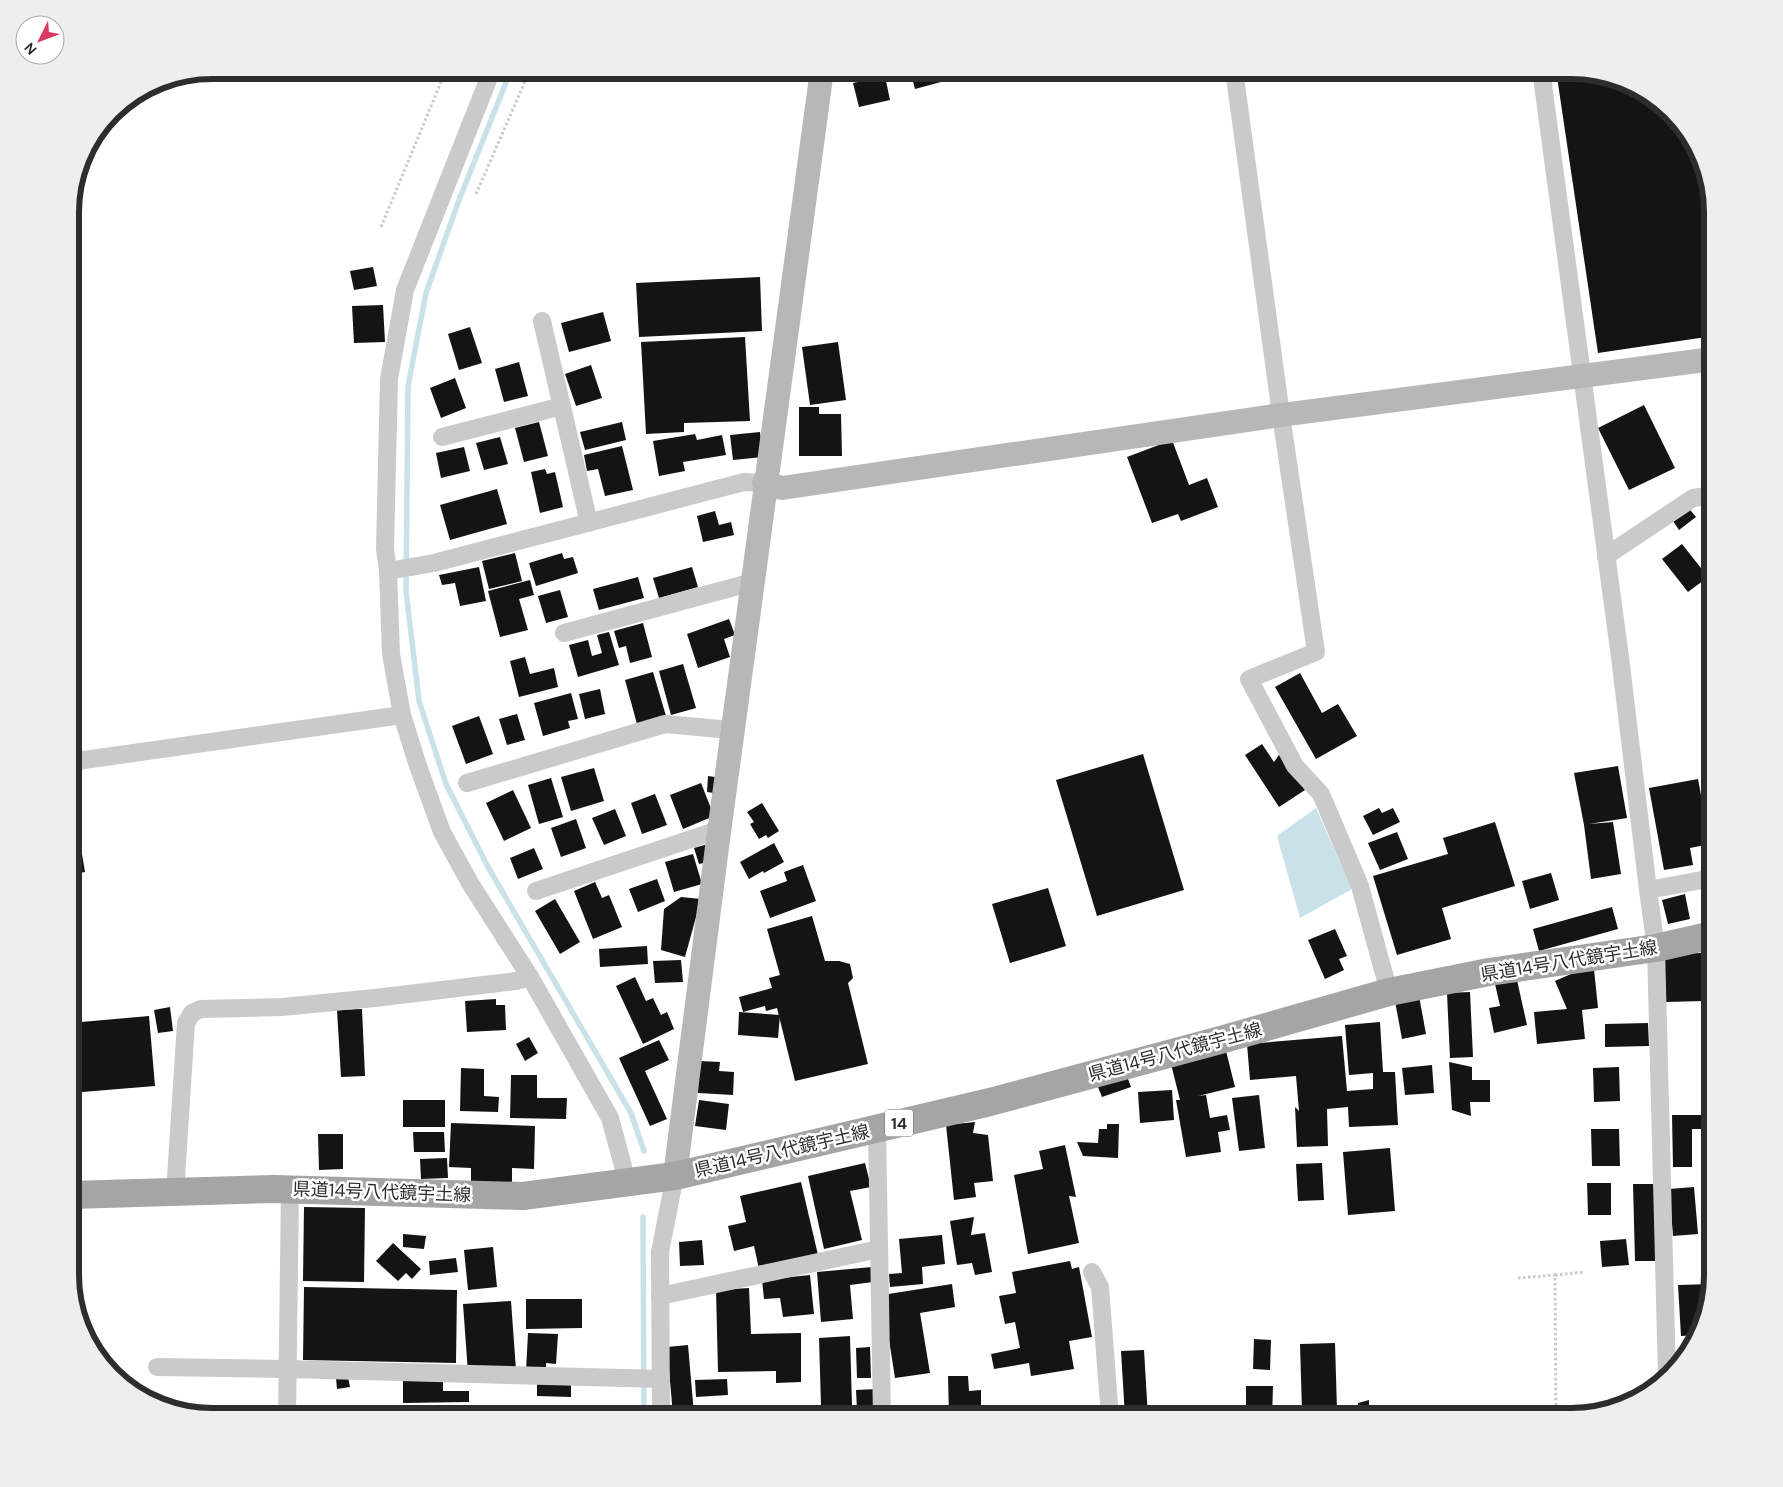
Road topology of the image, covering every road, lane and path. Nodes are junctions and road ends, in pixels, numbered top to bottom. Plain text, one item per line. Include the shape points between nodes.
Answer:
1 (442, 79) edge
2 (488, 79) edge
3 (526, 79) edge
4 (821, 79) edge
5 (1235, 79) edge
6 (1541, 79) edge
7 (476, 194) dead end
8 (381, 227) dead end
9 (542, 322) dead end
10 (1704, 360) edge
11 (1582, 376) junction
12 (562, 406) junction
13 (1281, 415) junction
14 (442, 437) dead end
15 (764, 483) junction
16 (1704, 497) edge
17 (588, 523) junction
18 (1606, 556) junction
19 (396, 570) junction
20 (753, 582) junction
21 (564, 633) dead end
22 (402, 715) junction
23 (731, 730) junction
24 (79, 761) edge
25 (466, 783) dead end
26 (718, 830) junction
27 (1704, 879) edge
28 (1648, 890) junction
29 (536, 891) dead end
30 (1704, 937) edge
31 (1656, 948) junction
32 (530, 977) junction
33 (1389, 992) junction
34 (878, 1128) junction
35 (674, 1176) junction
36 (626, 1183) junction
37 (290, 1189) junction
38 (175, 1193) junction
39 (79, 1195) edge
40 (879, 1249) junction
41 (1092, 1272) dead end
42 (1584, 1272) dead end
43 (1555, 1275) junction
44 (1518, 1278) dead end
45 (660, 1296) junction
46 (157, 1367) dead end
47 (1667, 1367) edge
48 (287, 1369) junction
49 (658, 1379) junction
50 (287, 1408) edge
51 (660, 1408) edge
52 (882, 1408) edge
53 (1109, 1408) edge
54 (1556, 1408) edge

1 - 8 path
2 - 19 street via 406,290 389,379 385,549
3 - 7 path
4 - 15 street
5 - 13 street
6 - 11 street
9 - 12 street
10 - 11 street
11 - 13 street
11 - 18 street
12 - 14 street
12 - 17 street
13 - 15 street via 782,488
13 - 33 street via 1316,652 1249,679 1295,766 1321,794 1360,886
15 - 17 street via 744,482
15 - 20 street
16 - 18 street via 1693,498
17 - 19 street
18 - 28 street
19 - 22 street via 391,654
20 - 21 street
20 - 23 street
22 - 24 street
22 - 32 street via 442,832 470,883
23 - 25 street via 665,724
23 - 26 street
26 - 29 street
26 - 35 street
27 - 28 street
28 - 31 street
30 - 31 main road, 県道14号八代鏡宇土線 / 14
31 - 33 main road, 県道14号八代鏡宇土線 / 14 via 1489,972
31 - 47 street
32 - 36 street via 610,1118
32 - 38 street via 375,998 192,1012 186,1023
33 - 34 main road, 県道14号八代鏡宇土線 / 14 via 1000,1099
34 - 35 main road, 県道14号八代鏡宇土線 / 14
34 - 40 street
35 - 36 main road, 県道14号八代鏡宇土線 / 14
35 - 45 street via 660,1252
36 - 37 main road, 県道14号八代鏡宇土線 / 14 via 524,1196
37 - 38 main road, 県道14号八代鏡宇土線 / 14
37 - 48 street
38 - 39 main road, 県道14号八代鏡宇土線 / 14
40 - 45 street
40 - 52 street
41 - 53 street via 1100,1287
42 - 43 path
43 - 44 path
43 - 54 path
45 - 49 street
46 - 48 street
48 - 49 street
48 - 50 street
49 - 51 street

